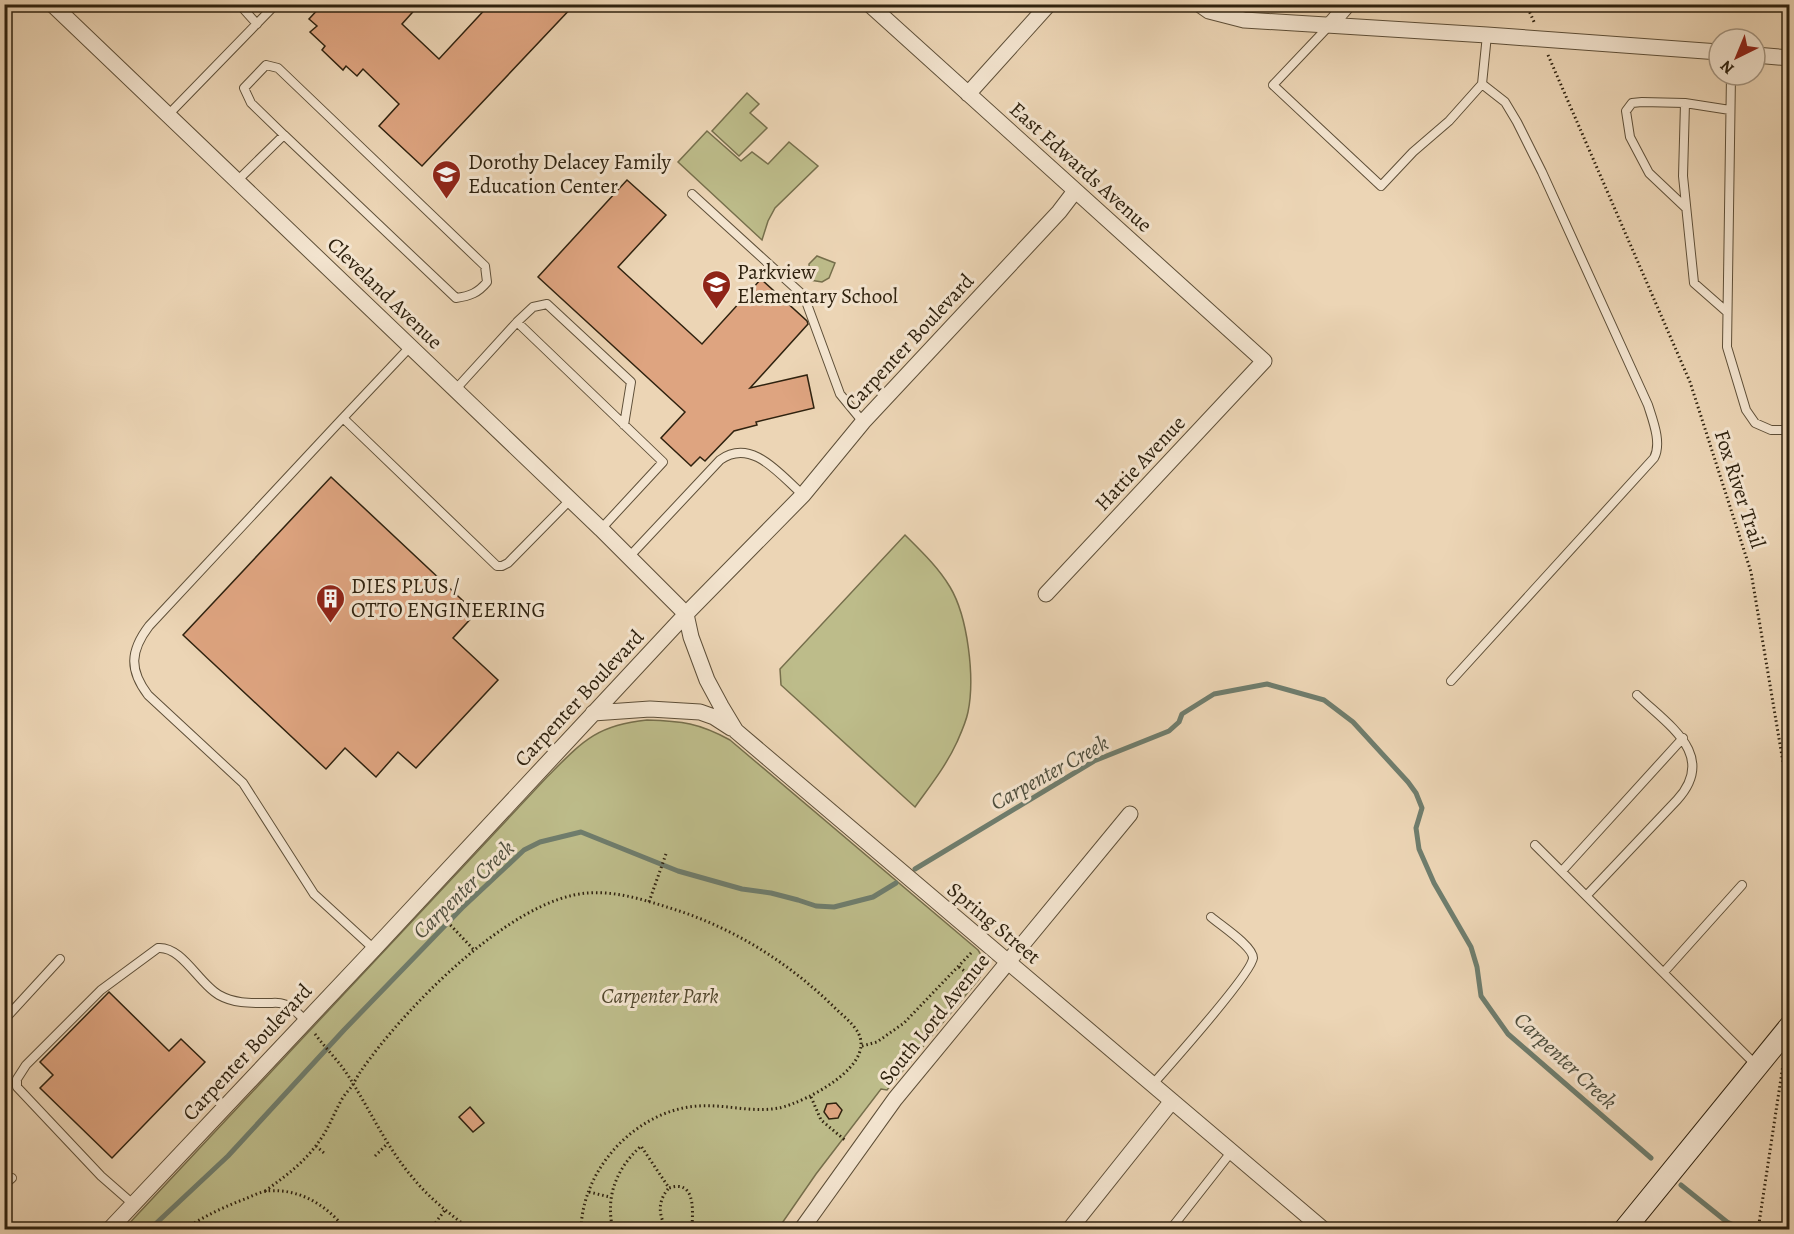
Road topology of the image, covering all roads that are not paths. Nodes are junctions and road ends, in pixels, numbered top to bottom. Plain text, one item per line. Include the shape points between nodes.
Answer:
1 (52, 4) edge
2 (239, 4) edge
3 (276, 4) edge
4 (869, 4) edge
5 (1049, 4) edge
6 (1200, 4) edge
7 (1348, 4) edge
8 (257, 24) junction
9 (1330, 25) junction
10 (1487, 34) junction
11 (1707, 51) edge
12 (1767, 56) edge
13 (1790, 58) edge
14 (1482, 84) junction
15 (1731, 87) edge
16 (968, 94) junction
17 (1685, 103) junction
18 (1730, 110) junction
19 (168, 115) junction
20 (284, 135) junction
21 (237, 181) junction
22 (1075, 191) junction
23 (692, 194) dead end
24 (1686, 208) junction
25 (1727, 312) junction
26 (517, 322) junction
27 (410, 347) junction
28 (1264, 361) joint
29 (455, 390) junction
30 (343, 418) junction
31 (863, 422) junction
32 (624, 425) junction
33 (1790, 430) edge
34 (803, 495) junction
35 (570, 500) junction
36 (601, 529) junction
37 (629, 557) junction
38 (1046, 594) dead end
39 (686, 614) junction
40 (1451, 681) dead end
41 (1637, 695) dead end
42 (593, 713) junction
43 (736, 731) junction
44 (1683, 738) junction
45 (1130, 814) dead end
46 (1535, 845) dead end
47 (1562, 871) junction
48 (1742, 885) dead end
49 (1587, 896) junction
50 (1211, 917) dead end
51 (374, 949) junction
52 (60, 959) dead end
53 (1008, 962) junction
54 (1664, 972) junction
55 (4, 1020) edge
56 (305, 1021) junction
57 (1789, 1027) edge
58 (1757, 1066) junction
59 (1153, 1084) junction
60 (1172, 1101) junction
61 (1232, 1151) junction
62 (12, 1178) dead end
63 (4, 1185) edge
64 (133, 1204) junction
65 (109, 1230) edge
66 (801, 1230) edge
67 (1068, 1230) edge
68 (1170, 1230) edge
69 (1324, 1230) edge
70 (1624, 1230) edge

1 - 19 street, Cleveland Avenue
2 - 8 lane
3 - 8 lane
4 - 16 street, East Edwards Avenue
5 - 16 street
6 - 9 street via 1209,11 1244,20
7 - 9 street
8 - 19 lane
9 - 10 street
9 - 14 lane via 1273,85 1381,186
10 - 11 street
10 - 14 lane
12 - 13 street
14 - 40 lane via 1505,102 1542,172 1648,405 1657,447 1653,458
15 - 18 lane
16 - 22 street, East Edwards Avenue
17 - 18 lane
17 - 24 lane
17 - 24 lane via 1632,103 1626,111 1630,137 1649,173
18 - 25 lane
19 - 21 street, Cleveland Avenue
20 - 20 lane via 251,103 244,88 266,65 278,68 485,266 487,282 479,291 456,298
20 - 21 lane
21 - 27 street, Cleveland Avenue
22 - 28 street, East Edwards Avenue
22 - 31 street, Carpenter Boulevard
23 - 31 lane via 804,296 840,394
24 - 25 lane via 1694,283
25 - 33 lane via 1726,347 1746,410 1755,423 1771,430
26 - 29 lane
26 - 32 lane
26 - 32 lane via 533,307 547,304 631,382
27 - 29 street, Cleveland Avenue
27 - 30 lane
28 - 38 street, Hattie Avenue
29 - 35 street, Cleveland Avenue
30 - 35 lane via 497,566 508,563
30 - 51 lane via 149,626 139,639 135,669 148,695 243,783 315,894
31 - 34 street, Carpenter Boulevard
32 - 36 lane via 663,462
34 - 37 lane via 758,457 746,453 729,455
34 - 39 street, Carpenter Boulevard
35 - 36 street, Cleveland Avenue
36 - 37 street, Cleveland Avenue
37 - 39 street, Cleveland Avenue
39 - 42 street, Carpenter Boulevard
39 - 43 street, Spring Street via 707,680
41 - 44 lane
42 - 43 street via 650,709 700,712
42 - 51 street, Carpenter Boulevard
43 - 53 street, Spring Street
44 - 47 lane
44 - 49 lane via 1693,761 1686,790
45 - 53 street, South Lord Avenue
46 - 47 lane
47 - 49 lane
48 - 54 lane
49 - 54 lane
50 - 59 lane via 1251,951 1253,959 1233,990
51 - 56 street, Carpenter Boulevard
52 - 55 lane
53 - 59 street, Spring Street
53 - 66 street, South Lord Avenue via 895,1099
54 - 58 lane
56 - 64 street, Carpenter Boulevard
56 - 64 lane via 283,1003 227,1000 176,953 158,948 100,990 26,1065 17,1079 17,1087 101,1176
57 - 58 street
58 - 70 street
59 - 60 street, Spring Street
60 - 61 street, Spring Street
60 - 67 street
61 - 68 lane
61 - 69 street, Spring Street
62 - 63 lane
64 - 65 street, Carpenter Boulevard

